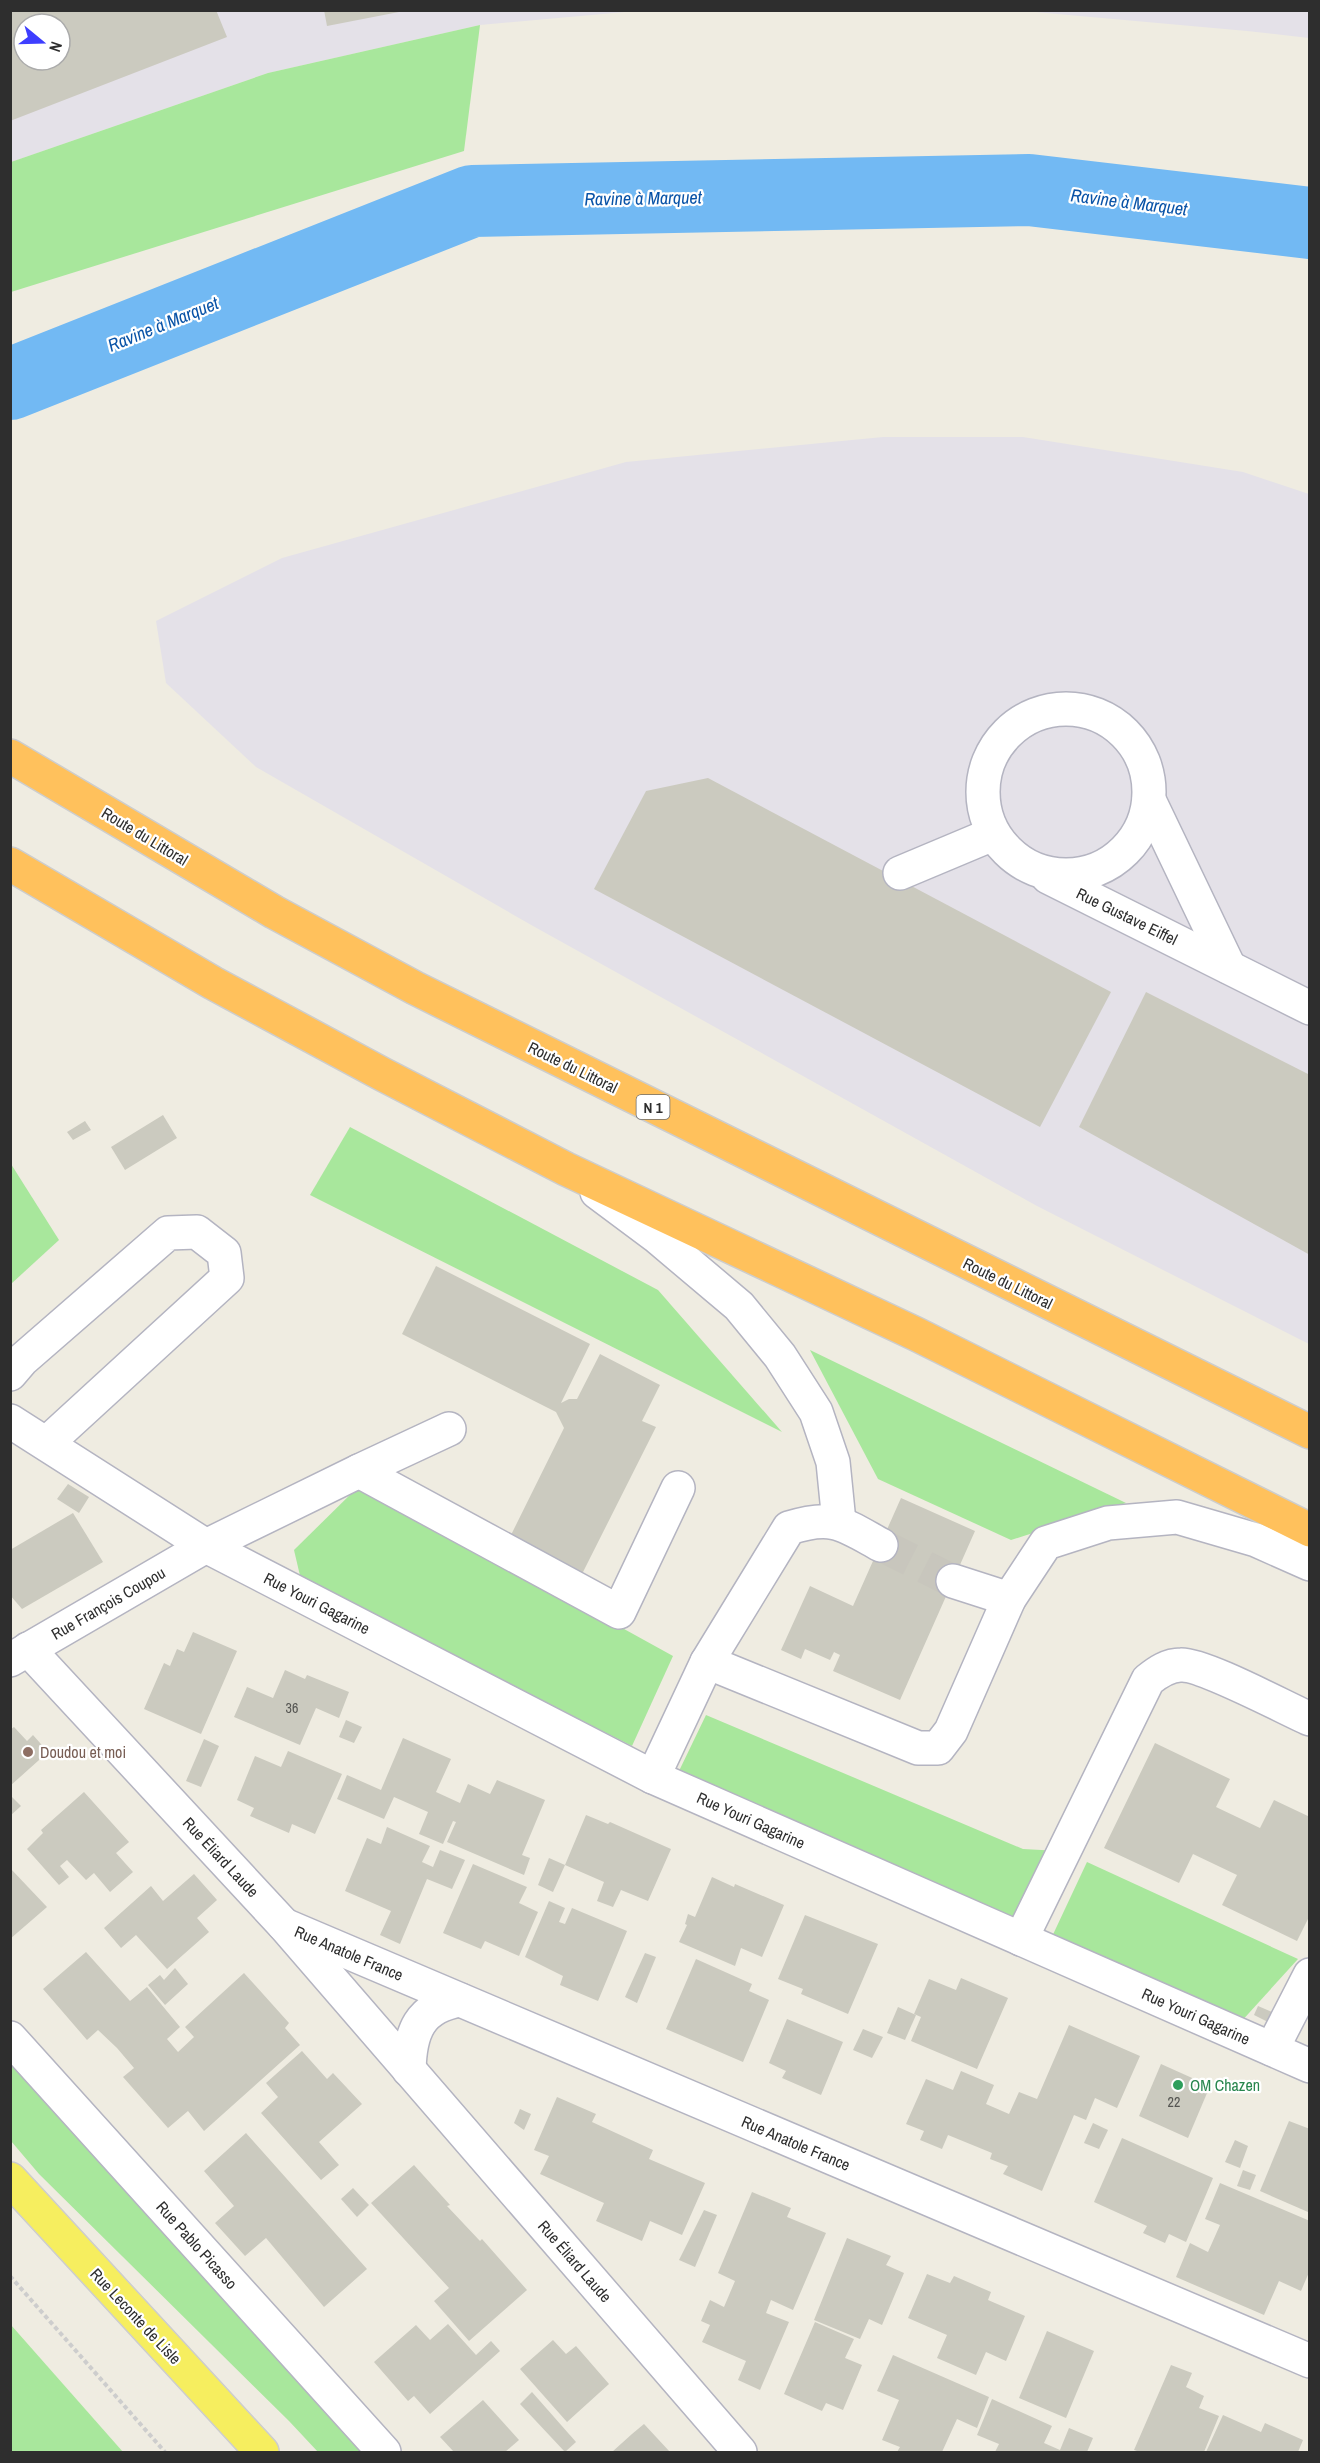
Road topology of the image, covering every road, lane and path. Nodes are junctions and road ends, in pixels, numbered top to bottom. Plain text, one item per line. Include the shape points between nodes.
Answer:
1 (10, 756) edge
2 (1149, 800) junction
3 (993, 834) junction
4 (10, 864) edge
5 (1025, 866) junction
6 (900, 873) dead end
7 (1229, 967) junction
8 (1310, 1008) edge
9 (566, 1169) junction
10 (10, 1374) edge
11 (10, 1421) edge
12 (449, 1429) dead end
13 (1310, 1432) edge
14 (47, 1443) junction
15 (359, 1471) junction
16 (678, 1488) dead end
17 (839, 1522) junction
18 (1310, 1530) edge
19 (880, 1545) tunnel mouth
20 (206, 1546) junction
21 (1310, 1564) edge
22 (953, 1581) tunnel mouth
23 (1009, 1599) junction
24 (19, 1655) edge
25 (707, 1662) junction
26 (1310, 1719) edge
27 (653, 1777) junction
28 (284, 1925) junction
29 (1021, 1939) junction
30 (1310, 1975) edge
31 (460, 2000) junction
32 (10, 2038) edge
33 (1272, 2049) junction
34 (1310, 2066) edge
35 (409, 2070) junction
36 (10, 2180) edge
37 (10, 2276) edge
38 (1310, 2361) edge
39 (165, 2452) edge
40 (262, 2452) edge
41 (384, 2452) edge
42 (740, 2452) edge

1 - 13 highway, Route du Littoral / N 1 via 274,912 415,988
2 - 3 street, Rue Gustave Eiffel via 1148,771 1136,745 1116,724 1091,711 1062,708 1034,714 1010,729 992,752 982,779 983,808
2 - 5 street, Rue Gustave Eiffel via 1142,826 1127,849 1105,866 1078,875 1051,875
2 - 7 street, Rue Gustave Eiffel
3 - 5 street, Rue Gustave Eiffel
3 - 6 street
4 - 9 highway via 213,983
5 - 7 street, Rue Gustave Eiffel
7 - 8 street, Rue Gustave Eiffel
9 - 17 street via 656,1236 740,1306 780,1356 816,1412 833,1462
9 - 18 highway via 916,1334
10 - 14 street via 168,1233 197,1232 224,1253 227,1278
11 - 14 street, Rue Youri Gagarine
12 - 15 street, Rue François Coupou
14 - 20 street, Rue Youri Gagarine
15 - 16 street via 619,1612
15 - 20 street, Rue François Coupou
17 - 19 street
17 - 25 street via 812,1520 789,1528
20 - 24 street, Rue François Coupou
20 - 27 street, Rue Youri Gagarine
21 - 23 street via 1256,1540 1177,1517 1108,1523 1046,1543
22 - 23 street
23 - 25 street via 951,1731 938,1748 918,1748
24 - 28 street, Rue Éliard Laude
25 - 27 street
26 - 29 street via 1193,1665 1169,1666 1158,1672 1148,1680
27 - 29 street, Rue Youri Gagarine
28 - 31 street, Rue Anatole France
28 - 35 street, Rue Éliard Laude
29 - 33 street, Rue Youri Gagarine
30 - 33 street
31 - 35 street via 430,2010 417,2026 410,2044
31 - 38 street, Rue Anatole France
32 - 41 street, Rue Pablo Picasso
33 - 34 street, Rue Youri Gagarine
35 - 42 street, Rue Éliard Laude
36 - 40 main road, Rue Leconte de Lisle
37 - 39 path

